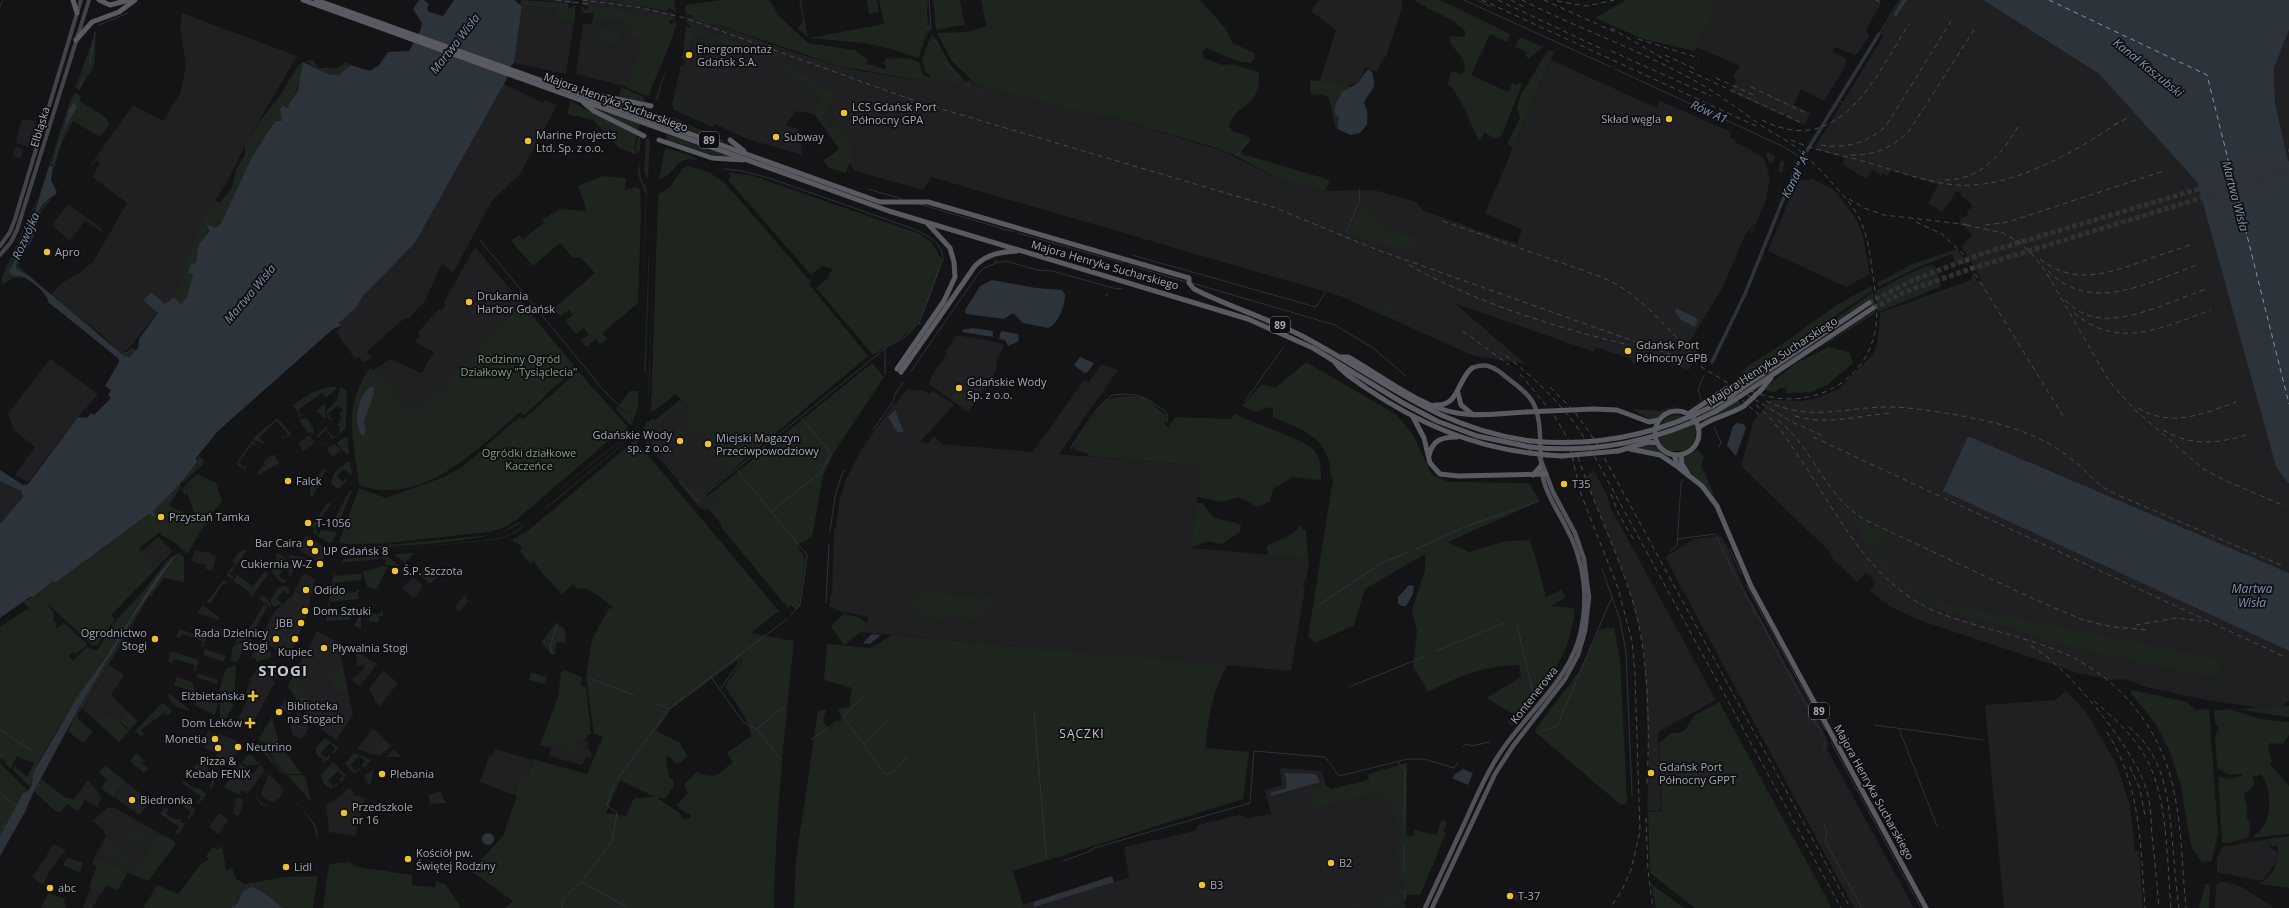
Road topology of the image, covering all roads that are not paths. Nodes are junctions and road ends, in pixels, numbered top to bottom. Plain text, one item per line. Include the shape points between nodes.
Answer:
1 (73, 0) edge
2 (81, 0) edge
3 (89, 0) edge
4 (99, 0) edge
5 (129, 0) edge
6 (135, 0) edge
7 (303, 0) edge
8 (316, 0) edge
9 (77, 12) junction
10 (347, 14) junction
11 (76, 40) junction
12 (582, 98) junction
13 (651, 106) dead end
14 (644, 136) dead end
15 (659, 140) dead end
16 (730, 140) dead end
17 (747, 157) junction
18 (927, 224) junction
19 (0, 246) edge
20 (1020, 250) junction
21 (0, 255) edge
22 (1870, 303) tunnel mouth
23 (1872, 308) tunnel mouth
24 (1339, 357) junction
25 (1333, 360) junction
26 (1472, 368) joint
27 (1764, 374) junction
28 (1774, 374) junction
29 (1458, 393) junction
30 (1432, 405) junction
31 (1714, 408) junction
32 (1472, 414) junction
33 (1688, 414) junction
34 (1413, 416) junction
35 (1659, 420) junction
36 (1698, 428) junction
37 (1460, 438) junction
38 (1531, 444) junction
39 (1657, 444) junction
40 (1630, 449) junction
41 (1674, 455) junction
42 (1681, 455) junction
43 (1429, 457) junction
44 (1540, 458) junction
45 (1540, 467) junction
46 (1679, 468) junction
47 (1533, 475) junction
48 (1544, 475) junction
49 (1690, 476) junction
50 (1425, 908) edge
51 (1432, 908) edge
52 (1926, 908) edge

1 - 9 highway
2 - 9 main road, Elbląska
3 - 11 main road, Elbląska
4 - 5 highway via 110,5
6 - 11 highway via 119,12 92,22
7 - 10 highway, Majora Henryka Sucharskiego / 89
8 - 10 highway, Majora Henryka Sucharskiego / 89
9 - 19 main road, Elbląska via 15,219
10 - 12 highway, Majora Henryka Sucharskiego / 89
11 - 21 main road, Elbląska via 20,223 11,242
12 - 13 highway via 593,94
12 - 14 highway via 594,111
12 - 17 highway, Majora Henryka Sucharskiego / 89
15 - 17 highway via 712,158
16 - 17 highway
17 - 18 highway, Majora Henryka Sucharskiego / 89
17 - 24 highway, Majora Henryka Sucharskiego / 89 via 880,202 928,202 1189,278 1189,283 1194,288 1232,307 1284,327
18 - 20 highway, Majora Henryka Sucharskiego / 89
18 - 20 highway via 950,248 954,262 954,277 944,301 899,370 975,266 995,253
20 - 25 highway, Majora Henryka Sucharskiego / 89 via 1238,315 1277,330
22 - 27 highway, Majora Henryka Sucharskiego
23 - 28 highway, Majora Henryka Sucharskiego
24 - 30 highway, 89 via 1348,358
24 - 38 highway, Majora Henryka Sucharskiego via 1407,399 1443,417
25 - 34 highway, 89 via 1339,369
25 - 38 highway, Majora Henryka Sucharskiego via 1437,421 1482,437
26 - 29 highway via 1463,377
26 - 44 main road, Kontenerowa via 1483,365 1495,368 1530,397 1537,413
27 - 31 highway, Majora Henryka Sucharskiego, bridge
27 - 33 highway, bridge via 1753,376 1724,390
28 - 31 highway, Majora Henryka Sucharskiego, bridge via 1736,400
28 - 36 highway, bridge via 1744,406
29 - 30 highway via 1446,403
29 - 32 highway via 1461,404
30 - 32 highway, 89 via 1450,412
31 - 38 highway, Majora Henryka Sucharskiego, bridge via 1664,427 1623,438
32 - 35 highway, 89, bridge via 1593,409 1617,410 1649,422
33 - 35 highway via 1674,411
33 - 36 highway
34 - 37 highway, 89
34 - 43 highway via 1422,431
35 - 39 highway via 1655,432
36 - 42 highway via 1699,437 1696,445
37 - 40 highway, 89, bridge via 1530,453 1571,456
37 - 43 highway via 1448,437 1437,441
39 - 40 highway via 1648,442
39 - 41 highway
40 - 46 highway, 89 via 1660,454
41 - 42 highway
41 - 46 highway
42 - 49 highway, Majora Henryka Sucharskiego / 89 via 1682,464
43 - 47 highway via 1435,470 1446,476
44 - 45 main road, Kontenerowa
44 - 48 main road, Kontenerowa
45 - 47 highway
45 - 48 main road, Kontenerowa
46 - 49 highway, Majora Henryka Sucharskiego / 89
47 - 48 highway
48 - 50 main road, Kontenerowa via 1547,490 1570,534 1580,561 1585,597 1579,637 1560,677 1509,741 1489,771
48 - 51 main road, Kontenerowa via 1575,533 1586,565 1589,600 1584,637 1564,681 1513,746 1495,774
49 - 52 highway, Majora Henryka Sucharskiego / 89 via 1708,493 1717,506 1758,600

